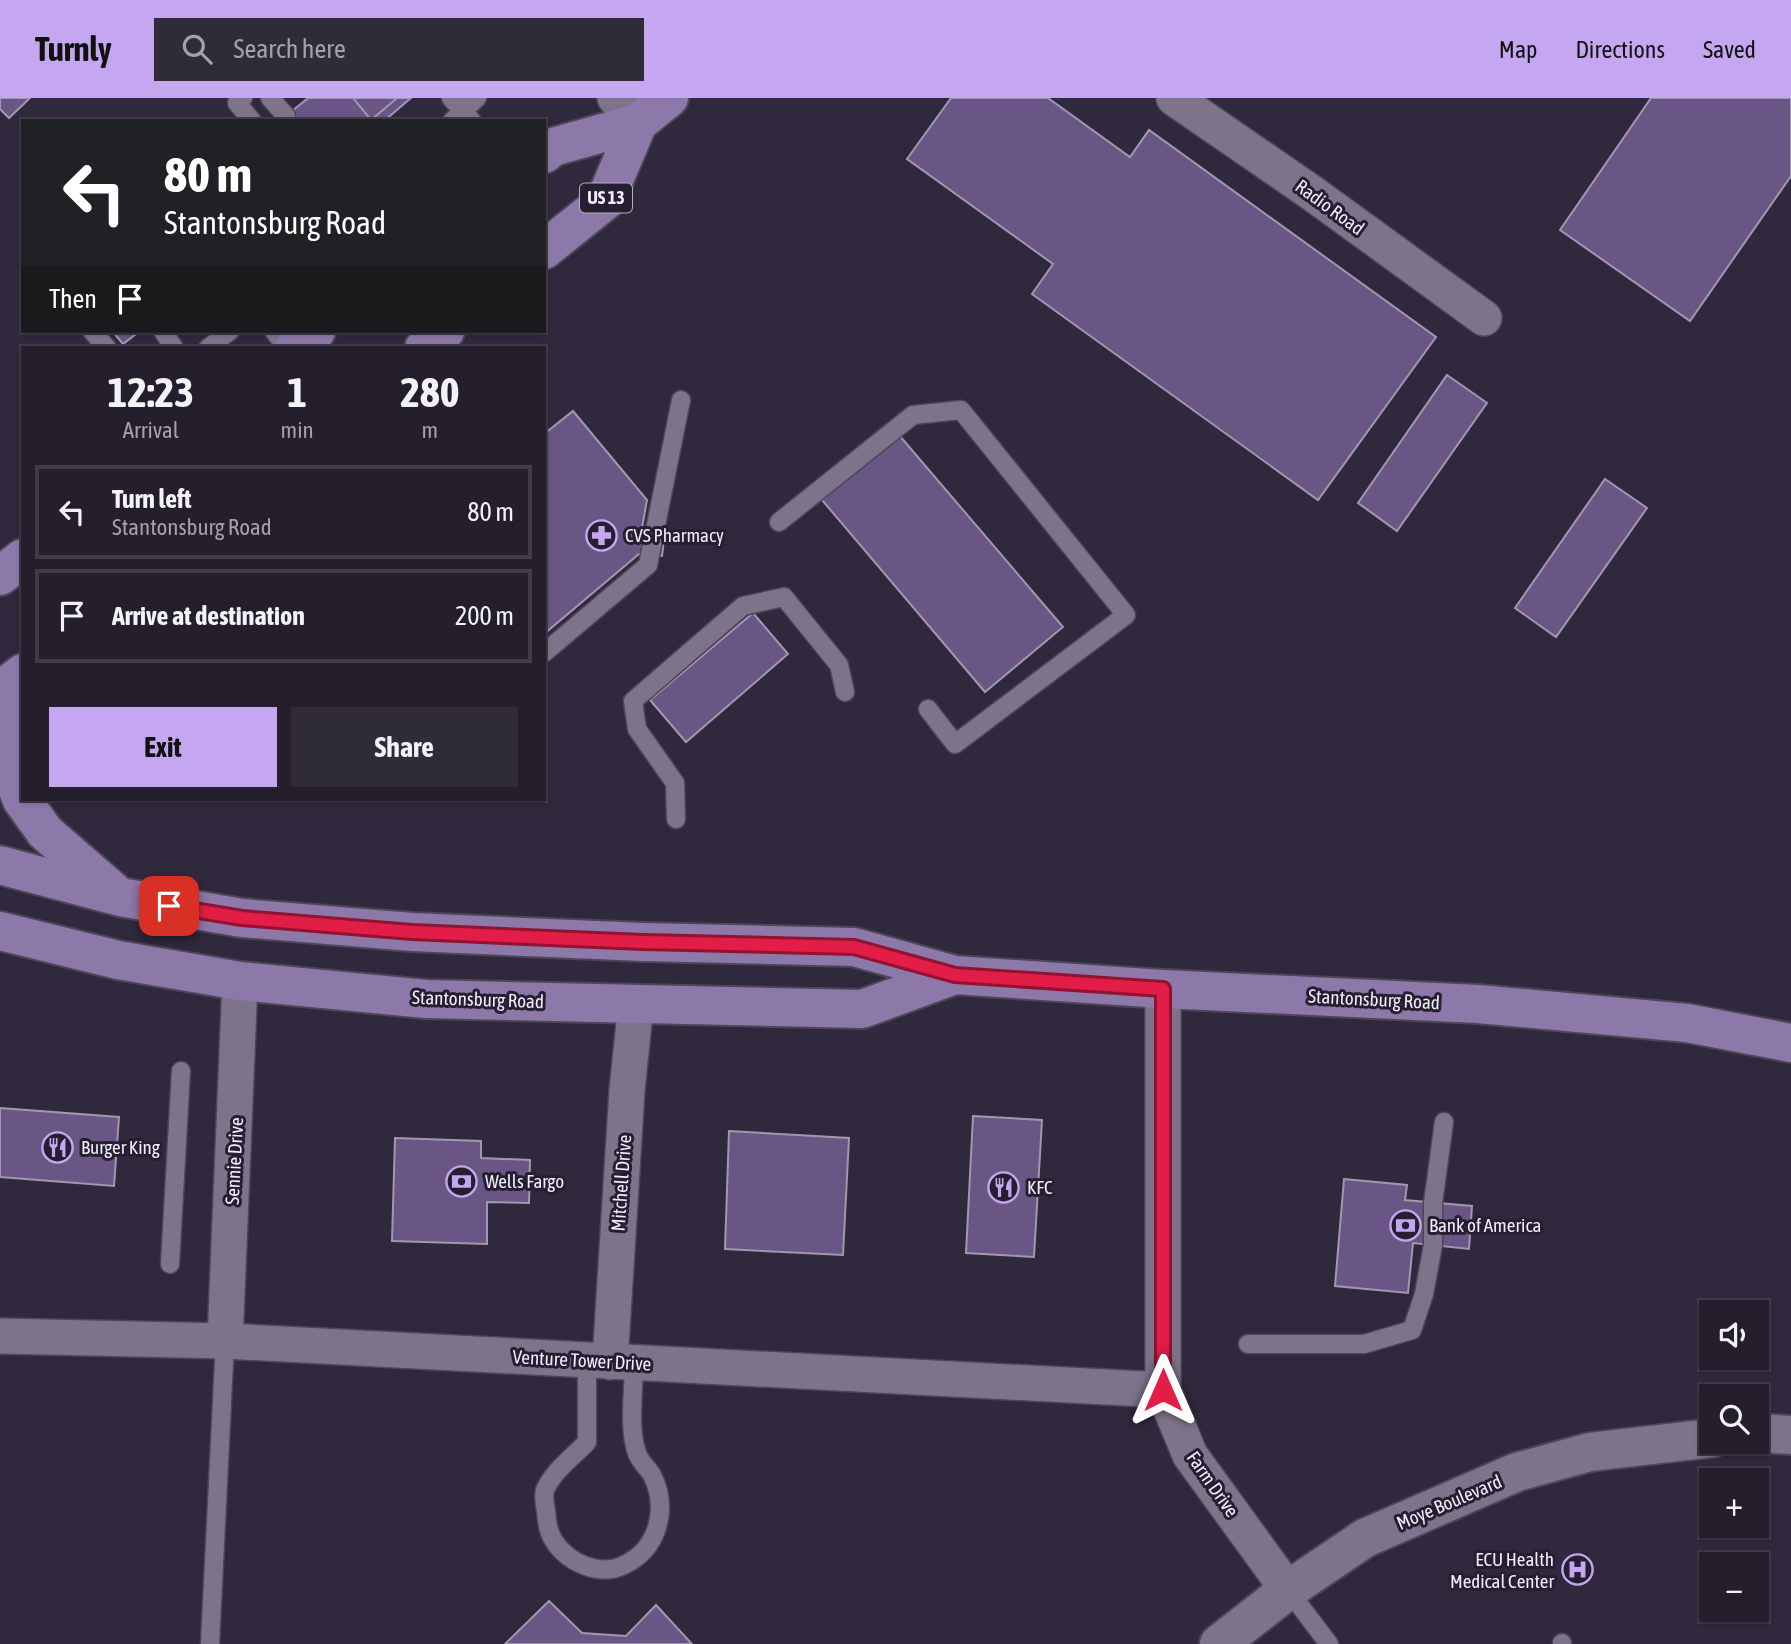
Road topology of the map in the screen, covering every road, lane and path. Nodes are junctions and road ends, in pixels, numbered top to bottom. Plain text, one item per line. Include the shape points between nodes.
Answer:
1 (243, 98) edge
2 (270, 98) edge
3 (477, 98) edge
4 (669, 98) edge
5 (1174, 98) edge
6 (626, 110) edge
7 (460, 113) edge
8 (286, 116) dead end
9 (250, 119) edge
10 (546, 152) edge
11 (546, 248) edge
12 (1484, 318) dead end
13 (227, 333) edge
14 (313, 333) edge
15 (443, 333) edge
16 (211, 346) edge
17 (297, 346) edge
18 (426, 346) edge
19 (681, 400) dead end
20 (779, 522) dead end
21 (21, 560) edge
22 (0, 576) edge
23 (546, 651) edge
24 (21, 675) edge
25 (0, 691) edge
26 (845, 692) dead end
27 (21, 709) edge
28 (928, 709) dead end
29 (21, 798) edge
30 (23, 801) edge
31 (676, 819) dead end
32 (0, 865) edge
33 (120, 897) junction
34 (0, 932) edge
35 (955, 975) junction
36 (240, 981) junction
37 (1163, 989) junction
38 (636, 1004) junction
39 (1791, 1043) edge
40 (181, 1071) dead end
41 (1444, 1122) dead end
42 (170, 1264) dead end
43 (0, 1336) edge
44 (225, 1341) junction
45 (1248, 1343) dead end
46 (610, 1362) junction
47 (1163, 1390) junction
48 (1769, 1434) edge
49 (1791, 1435) edge
50 (1699, 1439) edge
51 (1288, 1590) junction
52 (210, 1644) edge
53 (1219, 1644) edge
54 (1329, 1644) edge

1 - 9 lane via 237,103
2 - 8 lane
3 - 7 lane
4 - 6 main road, US 13
5 - 12 street, Radio Road
6 - 10 main road, US 13
6 - 11 main road, US 13 via 605,201
13 - 16 lane
14 - 17 main road
15 - 18 main road
19 - 23 lane via 648,565
20 - 28 lane via 913,415 961,410 1126,615 955,744
21 - 22 main road
24 - 25 main road
26 - 31 lane via 839,666 784,597 743,606 633,701 637,729 676,783
27 - 29 main road via 10,736 11,773
30 - 33 main road via 45,832
32 - 33 main road, Stantonsburg Road
33 - 35 main road, Stantonsburg Road via 242,918 412,932 854,947
34 - 36 main road, Stantonsburg Road via 118,960
35 - 37 main road, Stantonsburg Road
35 - 38 main road, Stantonsburg Road via 862,1009
36 - 38 main road, Stantonsburg Road via 426,999
36 - 44 street, Sennie Drive
37 - 39 main road, Stantonsburg Road via 1478,1004 1687,1023
37 - 47 street, Farm Drive
38 - 46 street, Mitchell Drive
40 - 42 lane
41 - 45 lane via 1433,1203 1433,1245 1412,1330 1364,1344
43 - 44 street, Venture Tower Drive
44 - 46 street, Venture Tower Drive
44 - 52 lane
46 - 46 lane via 587,1442 554,1475 544,1493 547,1527 556,1544 592,1570 624,1565 645,1551 661,1518 652,1476 637,1454
46 - 47 street, Venture Tower Drive
47 - 51 street, Farm Drive via 1190,1455
48 - 49 street
50 - 51 street, Moye Boulevard via 1590,1452 1517,1472 1365,1538
51 - 53 street, Moye Boulevard
51 - 54 lane

